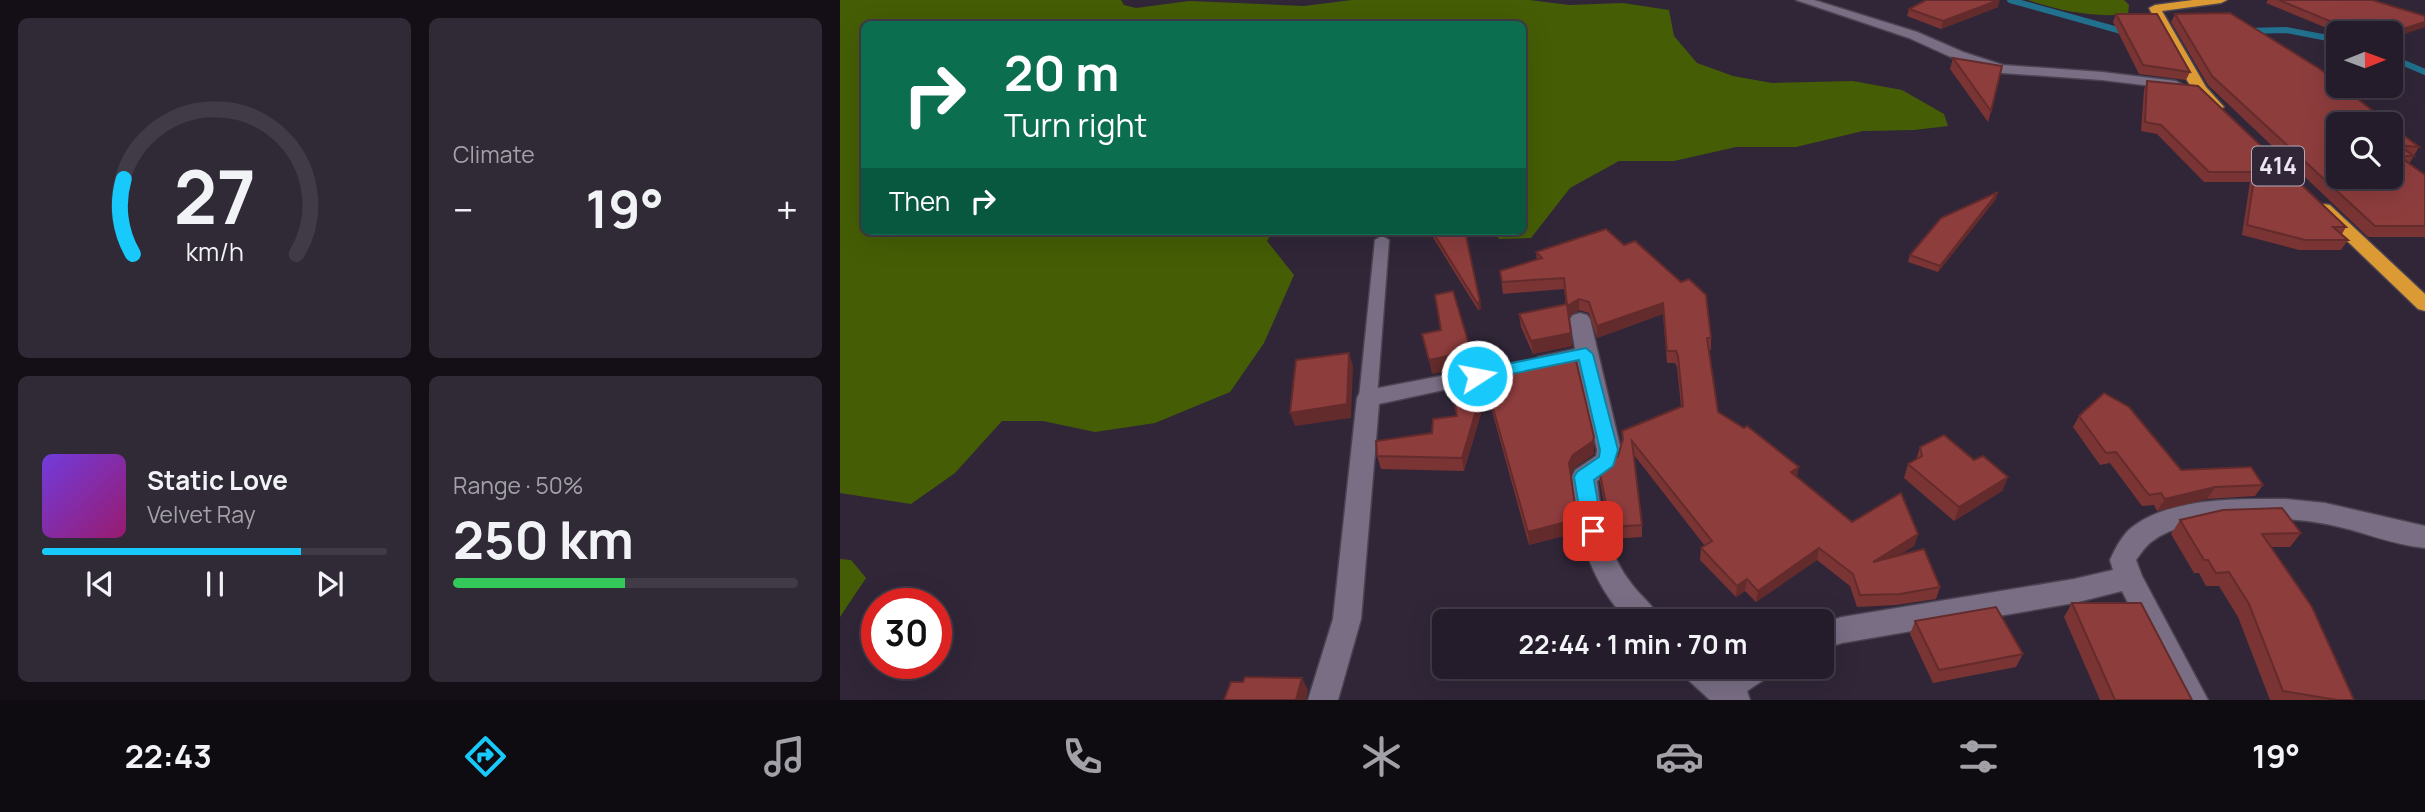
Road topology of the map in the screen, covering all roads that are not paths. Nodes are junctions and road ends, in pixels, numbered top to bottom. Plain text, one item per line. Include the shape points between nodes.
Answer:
1 (1802, 0) edge
2 (2221, 0) edge
3 (2154, 4) edge
4 (2200, 89) junction
5 (2227, 117) edge
6 (2316, 201) edge
7 (1382, 240) dead end
8 (2425, 305) edge
9 (1580, 319) dead end
10 (1586, 354) junction
11 (1368, 398) junction
12 (2425, 537) edge
13 (2129, 578) junction
14 (1637, 609) edge
15 (1834, 633) edge
16 (1710, 679) edge
17 (1745, 679) edge
18 (1728, 695) edge
19 (1323, 700) edge
20 (2193, 700) edge

1 - 4 street via 2002,69
2 - 3 highway
3 - 4 highway
4 - 5 highway
6 - 8 highway, 414
7 - 11 lane
9 - 10 street
10 - 11 street
10 - 14 street via 1609,450 1607,461 1584,477 1593,531 1610,578
11 - 19 street via 1348,619
12 - 13 street via 2298,509 2197,514 2154,527 2132,544 2123,560
13 - 15 street
13 - 20 street
16 - 18 street
17 - 18 street

